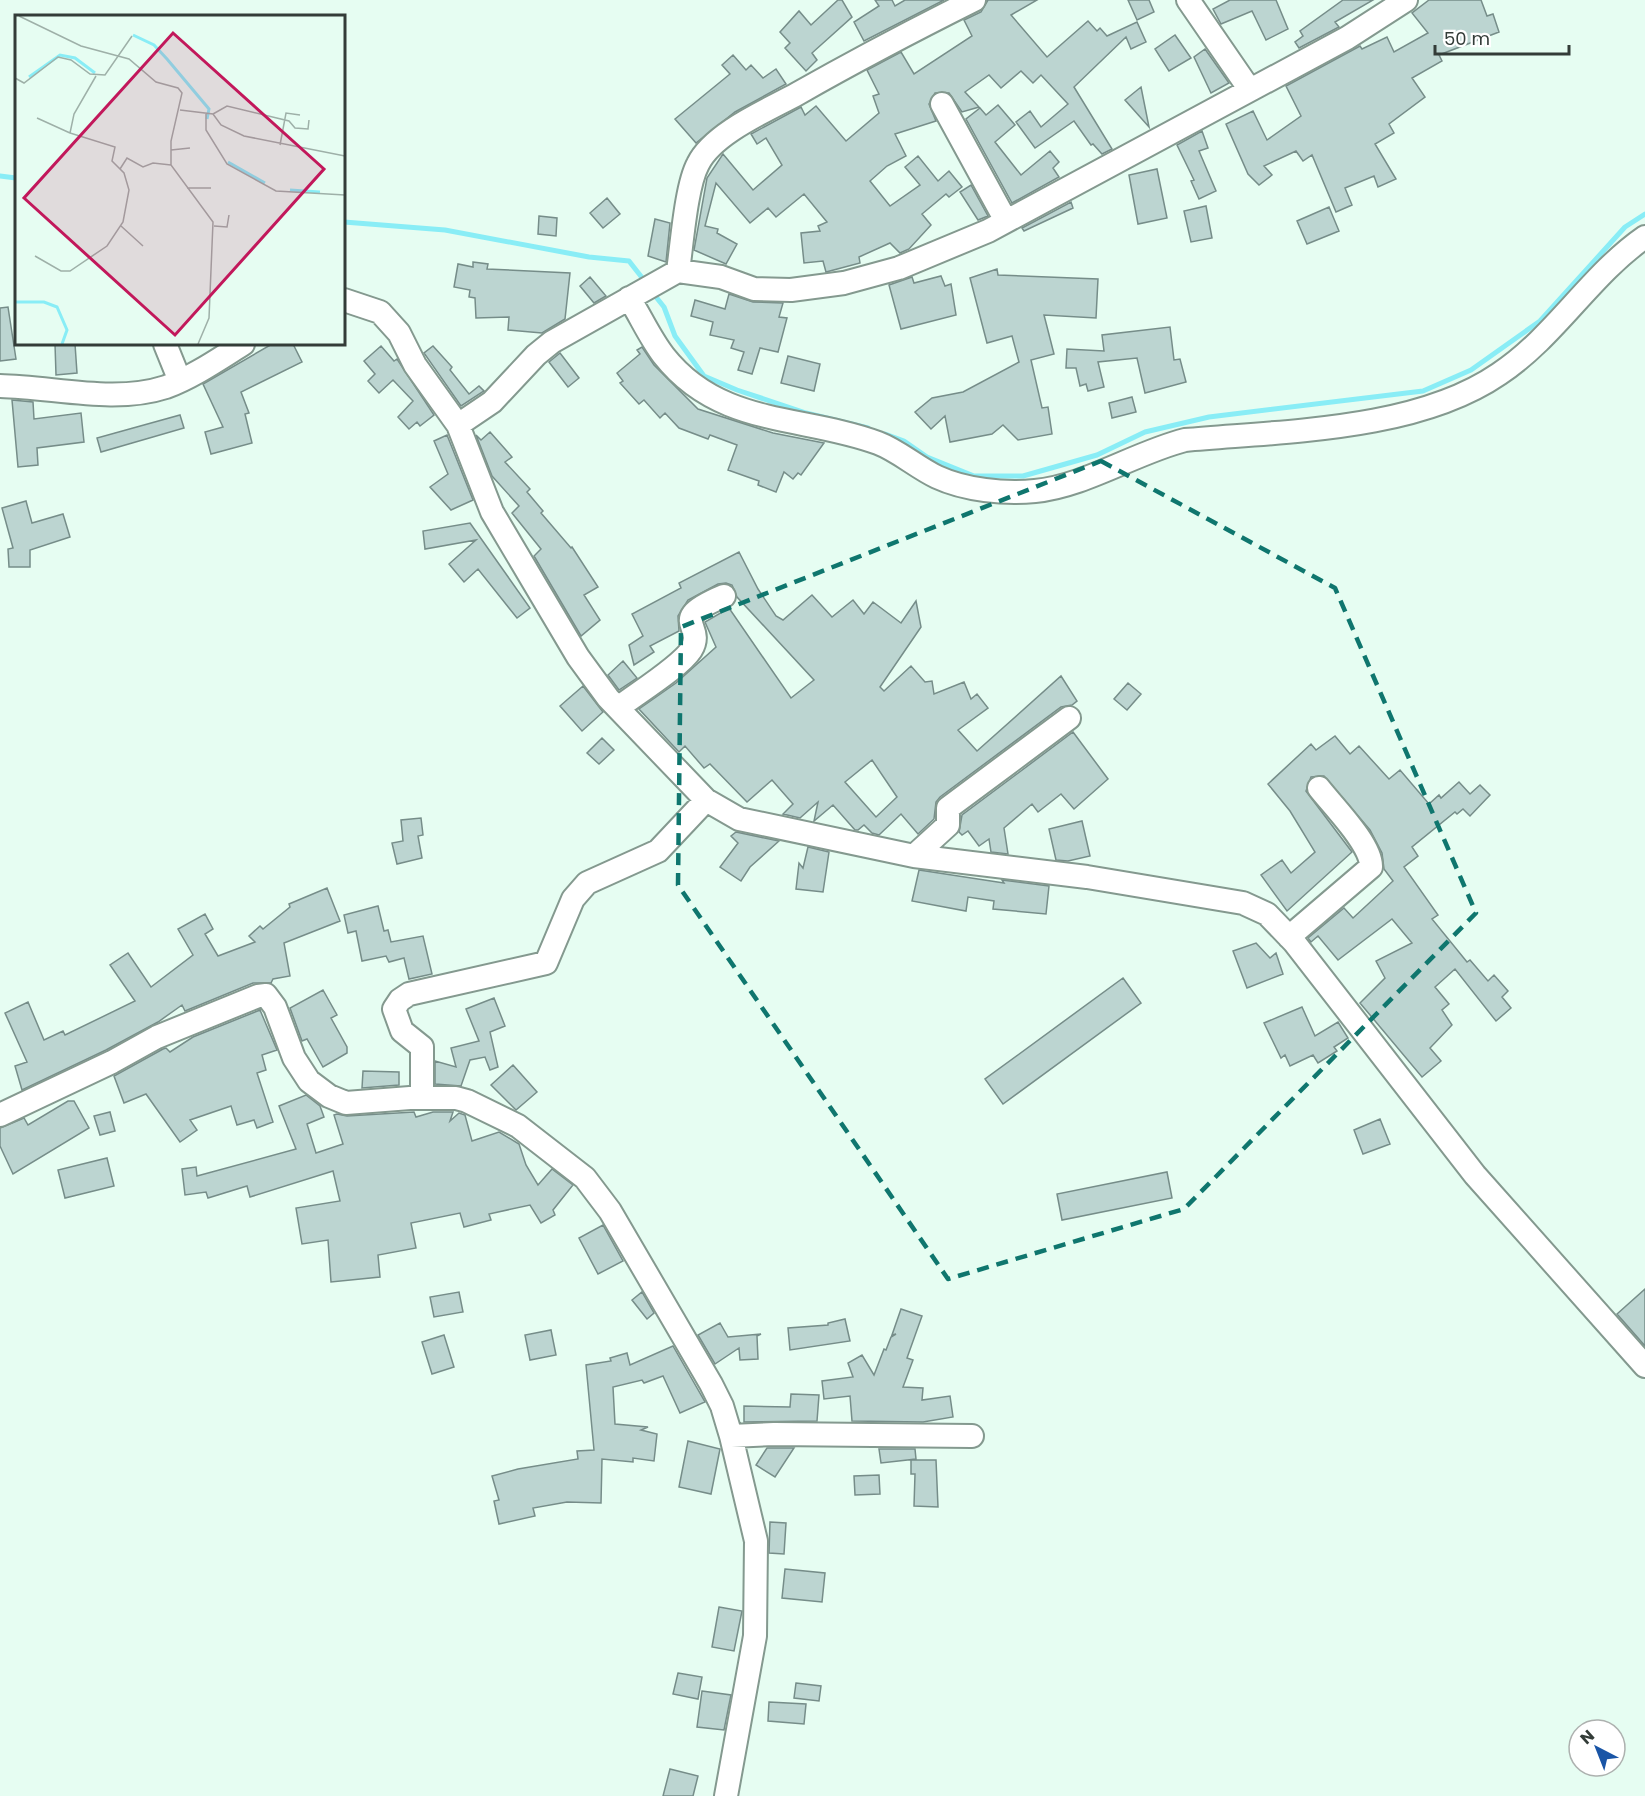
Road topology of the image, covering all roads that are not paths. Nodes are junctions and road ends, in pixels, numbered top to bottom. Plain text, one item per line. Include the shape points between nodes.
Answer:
1 (974, 0) edge
2 (1188, 0) edge
3 (1406, 0) edge
4 (1250, 90) junction
5 (942, 104) dead end
6 (1006, 221) junction
7 (1645, 237) edge
8 (674, 273) junction
9 (633, 295) junction
10 (345, 300) edge
11 (165, 345) edge
12 (241, 345) edge
13 (180, 381) junction
14 (0, 386) edge
15 (458, 425) junction
16 (723, 596) dead end
17 (618, 708) junction
18 (1069, 718) dead end
19 (1319, 788) dead end
20 (706, 800) junction
21 (914, 856) junction
22 (1289, 937) junction
23 (422, 1098) junction
24 (0, 1115) edge
25 (1645, 1366) edge
26 (731, 1436) junction
27 (972, 1436) dead end
28 (726, 1796) edge

1 - 8 street via 748,121 707,151 697,165
2 - 4 street
3 - 4 street via 1347,38
4 - 6 street
5 - 6 street
6 - 8 street via 899,268 844,283 791,290 754,289 721,277
7 - 9 street via 1615,261 1530,349 1499,375 1471,390 1422,409 1377,420 1185,440 1038,491 996,491 951,482 893,449 865,439 747,413 722,402 684,377 664,356
8 - 9 street
9 - 15 street via 552,342 492,402
10 - 15 street via 380,312 399,333 415,365
11 - 13 street
12 - 13 street
13 - 14 street via 164,387 100,394
15 - 17 street via 492,512 578,657
16 - 17 street via 692,613 693,641 686,656
17 - 20 street
18 - 21 street via 948,808 948,825
19 - 22 street via 1360,840 1371,859 1371,867
20 - 21 street via 739,819
20 - 23 street via 658,851 587,883 573,899 546,963 409,994 400,1000 394,1010 402,1031 418,1042 424,1054
21 - 22 street via 1243,903 1267,914
22 - 25 street via 1475,1175
23 - 24 street via 346,1103 329,1096 309,1081 294,1058 270,997 262,995 157,1036
23 - 26 street via 467,1101 518,1126 585,1178 610,1211 711,1384
26 - 27 street
26 - 28 street via 756,1541 755,1636

